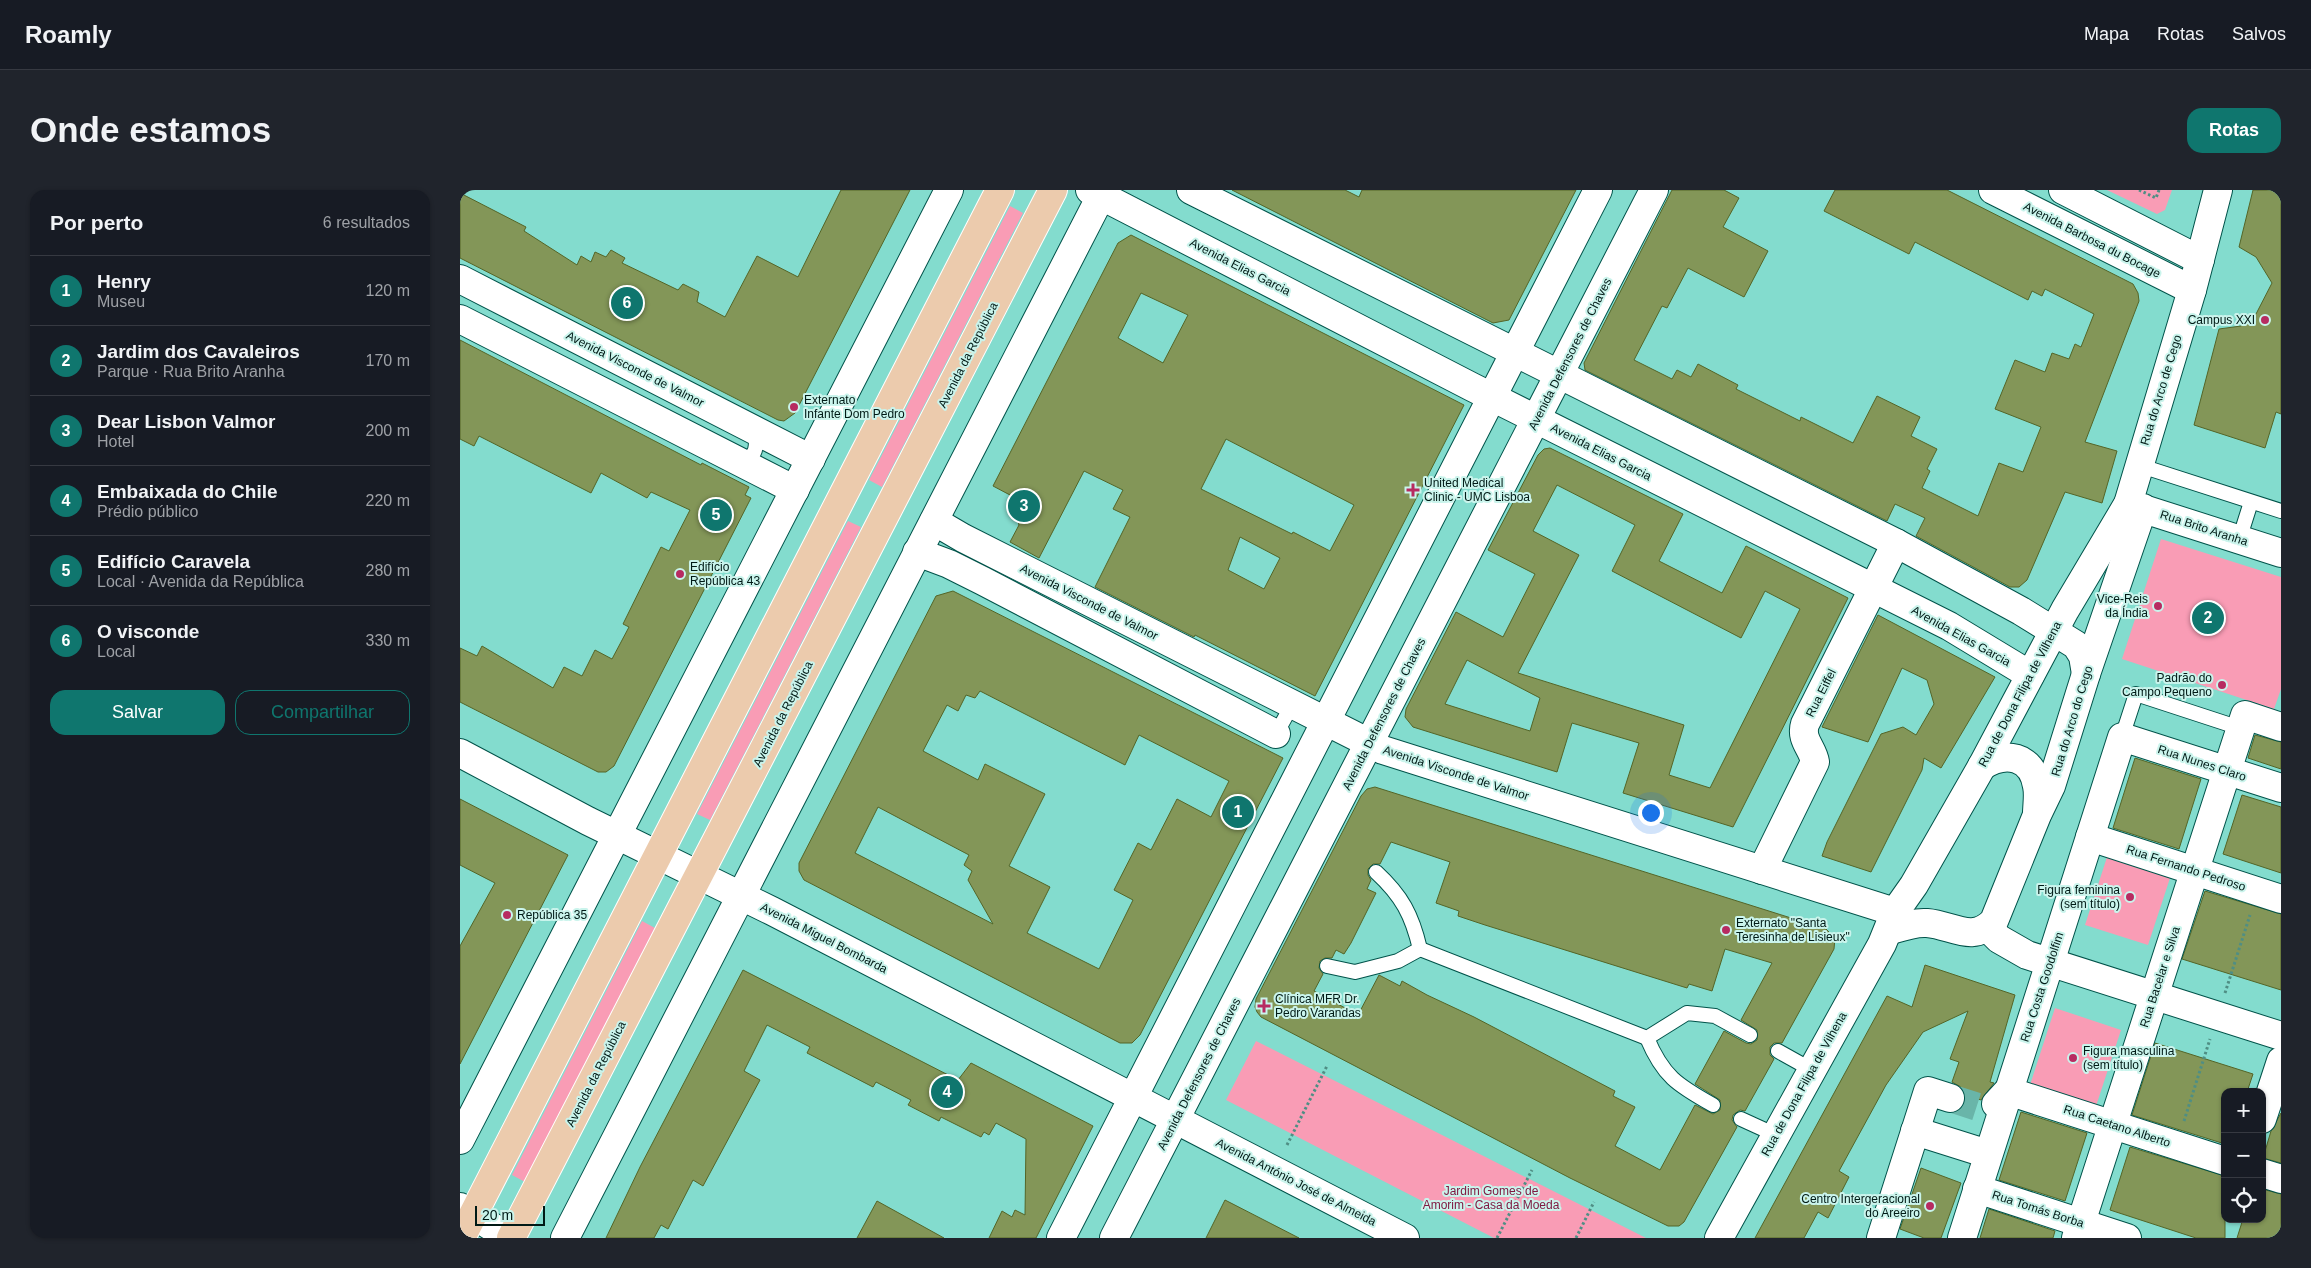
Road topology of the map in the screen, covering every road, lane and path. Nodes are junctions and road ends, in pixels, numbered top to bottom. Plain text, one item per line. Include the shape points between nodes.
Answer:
1 (949, 190) edge
2 (1000, 190) edge
3 (1053, 190) edge
4 (1191, 190) edge
5 (1598, 190) edge
6 (1654, 190) edge
7 (1993, 190) edge
8 (2063, 190) edge
9 (2140, 190) edge
10 (2159, 190) edge
11 (1098, 192) edge
12 (2212, 196) edge
13 (2200, 260) junction
14 (460, 279) edge
15 (2192, 290) junction
16 (460, 319) edge
17 (1514, 353) junction
18 (1558, 376) junction
19 (1492, 397) junction
20 (1536, 419) junction
21 (755, 430) junction
22 (811, 459) junction
23 (739, 461) junction
24 (2138, 465) junction
25 (795, 490) junction
26 (2251, 502) junction
27 (2135, 506) junction
28 (2281, 511) edge
29 (934, 520) junction
30 (2239, 540) junction
31 (1896, 543) junction
32 (917, 552) junction
33 (2281, 553) edge
34 (989, 568) junction
35 (1874, 589) junction
36 (2054, 630) junction
37 (2086, 674) junction
38 (2030, 675) junction
39 (1292, 705) junction
40 (1325, 722) junction
41 (2242, 722) junction
42 (2281, 727) edge
43 (1276, 734) joint
44 (2122, 737) junction
45 (1369, 744) junction
46 (460, 752) edge
47 (1982, 766) junction
48 (2227, 771) junction
49 (2281, 788) edge
50 (2037, 815) junction
51 (617, 835) junction
52 (2090, 837) junction
53 (659, 856) junction
54 (1762, 870) junction
55 (2194, 870) junction
56 (1376, 872) dead end
57 (698, 876) junction
58 (1914, 885) junction
59 (2269, 895) edge
60 (741, 897) junction
61 (1892, 921) junction
62 (1941, 926) junction
63 (1988, 928) junction
64 (1420, 949) junction
65 (2050, 962) junction
66 (1327, 966) dead end
67 (2154, 996) junction
68 (2218, 1015) junction
69 (1750, 1035) dead end
70 (2281, 1036) edge
71 (1647, 1038) junction
72 (1778, 1051) dead end
73 (2281, 1061) edge
74 (1327, 1066) dead end
75 (1812, 1070) junction
76 (2008, 1091) junction
77 (1132, 1097) junction
78 (1950, 1098) tunnel mouth
79 (1713, 1105) dead end
80 (2266, 1107) edge
81 (1990, 1111) dead end
82 (1741, 1119) dead end
83 (1181, 1123) junction
84 (2113, 1125) junction
85 (1915, 1131) junction
86 (1776, 1135) junction
87 (460, 1140) edge
88 (1287, 1145) dead end
89 (2176, 1145) junction
90 (1988, 1154) junction
91 (2221, 1160) edge
92 (1532, 1170) dead end
93 (2266, 1174) edge
94 (2281, 1179) edge
95 (1977, 1189) junction
96 (1594, 1202) dead end
97 (465, 1220) edge
98 (2079, 1231) edge
99 (511, 1238) edge
100 (565, 1238) edge
101 (1060, 1238) edge
102 (1114, 1238) edge
103 (1404, 1238) edge
104 (1497, 1238) edge
105 (1576, 1238) edge
106 (1719, 1238) edge
107 (1881, 1238) edge
108 (1962, 1238) edge
109 (2127, 1238) edge

1 - 22 street
2 - 53 main road
3 - 57 main road, Avenida da República
4 - 17 street
5 - 17 street
6 - 18 street, Avenida Defensores de Chaves
7 - 15 street, Avenida Barbosa du Bocage
8 - 13 street
9 - 10 path via 2156,198
11 - 19 street, Avenida Elias Garcia
11 - 29 street
12 - 13 street, Rua do Arco de Cego
13 - 15 street, Rua do Arco de Cego
14 - 21 street, Avenida Visconde de Valmor
15 - 24 street, Rua do Arco de Cego
16 - 23 street
17 - 18 street
17 - 19 street
18 - 20 street, Avenida Defensores de Chaves
18 - 31 street
19 - 20 street, Avenida Elias Garcia
19 - 40 street
20 - 35 street, Avenida Elias Garcia
20 - 45 street, Avenida Defensores de Chaves
21 - 22 street, Avenida Visconde de Valmor
21 - 23 lane via 755,452 748,460
22 - 25 street
23 - 25 street
24 - 26 lane
24 - 27 street, Rua do Arco de Cego
25 - 51 street
26 - 28 lane
26 - 30 lane
27 - 30 street, Rua Brito Aranha
27 - 36 street, Rua de Dona Filipa de Vilhena
27 - 37 street, Rua do Arco do Cego
29 - 32 street
29 - 34 street, Avenida Visconde de Valmor
30 - 33 street, Rua Brito Aranha
31 - 35 street, Rua Eiffel
31 - 36 street
32 - 34 street, Avenida Visconde de Valmor via 949,564
32 - 60 street
34 - 39 street, Avenida Visconde de Valmor
34 - 43 street, Avenida Visconde de Valmor
35 - 38 street, Avenida Elias Garcia via 1949,626
35 - 54 street, Rua Eiffel via 1805,724 1803,735 1815,762
36 - 37 street via 2076,645 2083,656
36 - 38 street, Rua de Dona Filipa de Vilhena
37 - 50 street, Rua do Arco do Cego via 2051,786
38 - 47 street, Rua de Dona Filipa de Vilhena
39 - 40 street, Avenida Visconde de Valmor
39 - 43 lane
40 - 45 street, Avenida Visconde de Valmor
40 - 77 street
41 - 42 street
41 - 44 lane via 2136,694
41 - 48 street, Rua Bacelar e Silva
44 - 48 street, Rua Nunes Claro
44 - 52 street, Rua Costa Goodolfim
45 - 54 street, Avenida Visconde de Valmor
45 - 83 street, Avenida Defensores de Chaves via 1325,847
46 - 51 street, Avenida Miguel Bombarda
47 - 50 street via 2002,756 2018,758 2032,770 2038,787
47 - 58 street, Rua de Dona Filipa de Vilhena
48 - 49 street, Rua Nunes Claro
48 - 55 street, Rua Bacelar e Silva
50 - 63 street, Rua do Arco do Cego via 1998,914
51 - 53 street, Avenida Miguel Bombarda
51 - 87 street
52 - 55 street, Rua Fernando Pedroso
52 - 65 street, Rua Costa Goodolfim
53 - 57 street, Avenida Miguel Bombarda
53 - 97 main road
54 - 61 street, Avenida Visconde de Valmor
55 - 59 street, Rua Fernando Pedroso
55 - 67 street, Rua Bacelar e Silva
56 - 64 lane via 1402,900
57 - 60 street, Avenida Miguel Bombarda
57 - 99 main road, Avenida da República
58 - 61 street, Rua de Dona Filipa de Vilhena
58 - 62 street via 1929,914
59 - 68 path
60 - 77 street, Avenida Miguel Bombarda
60 - 100 street
61 - 62 street
61 - 75 street, Rua de Dona Filipa de Vilhena
62 - 63 street via 1974,933
63 - 65 street via 2010,947
64 - 66 lane via 1398,961 1355,972
64 - 71 lane
65 - 67 street
65 - 76 street, Rua Costa Goodolfim
67 - 68 street
67 - 84 street, Rua Bacelar e Silva
68 - 70 street
68 - 89 path
69 - 71 lane via 1715,1016 1687,1014
71 - 79 lane via 1655,1057 1680,1087
72 - 75 lane
73 - 80 street
74 - 88 path
75 - 86 street, Rua de Dona Filipa de Vilhena
76 - 81 street
76 - 84 street, Rua Caetano Alberto
76 - 90 street, Rua Costa Goodolfim
77 - 83 street, Avenida Miguel Bombarda
77 - 101 street
78 - 85 street via 1928,1091
82 - 86 lane
83 - 102 street, Avenida Defensores de Chaves
83 - 103 street, Avenida António José de Almeida
84 - 89 street, Rua Caetano Alberto
84 - 98 street, Rua Bacelar e Silva
85 - 90 street
85 - 107 street
86 - 106 street, Rua de Dona Filipa de Vilhena
89 - 91 street, Rua Caetano Alberto
90 - 95 street, Rua Costa Goodolfim
92 - 104 path
93 - 94 street
95 - 98 street, Rua Tomás Borba
95 - 108 street, Rua Costa Goodolfim
96 - 105 path
97 - 99 street
98 - 109 street, Rua Tomás Borba

